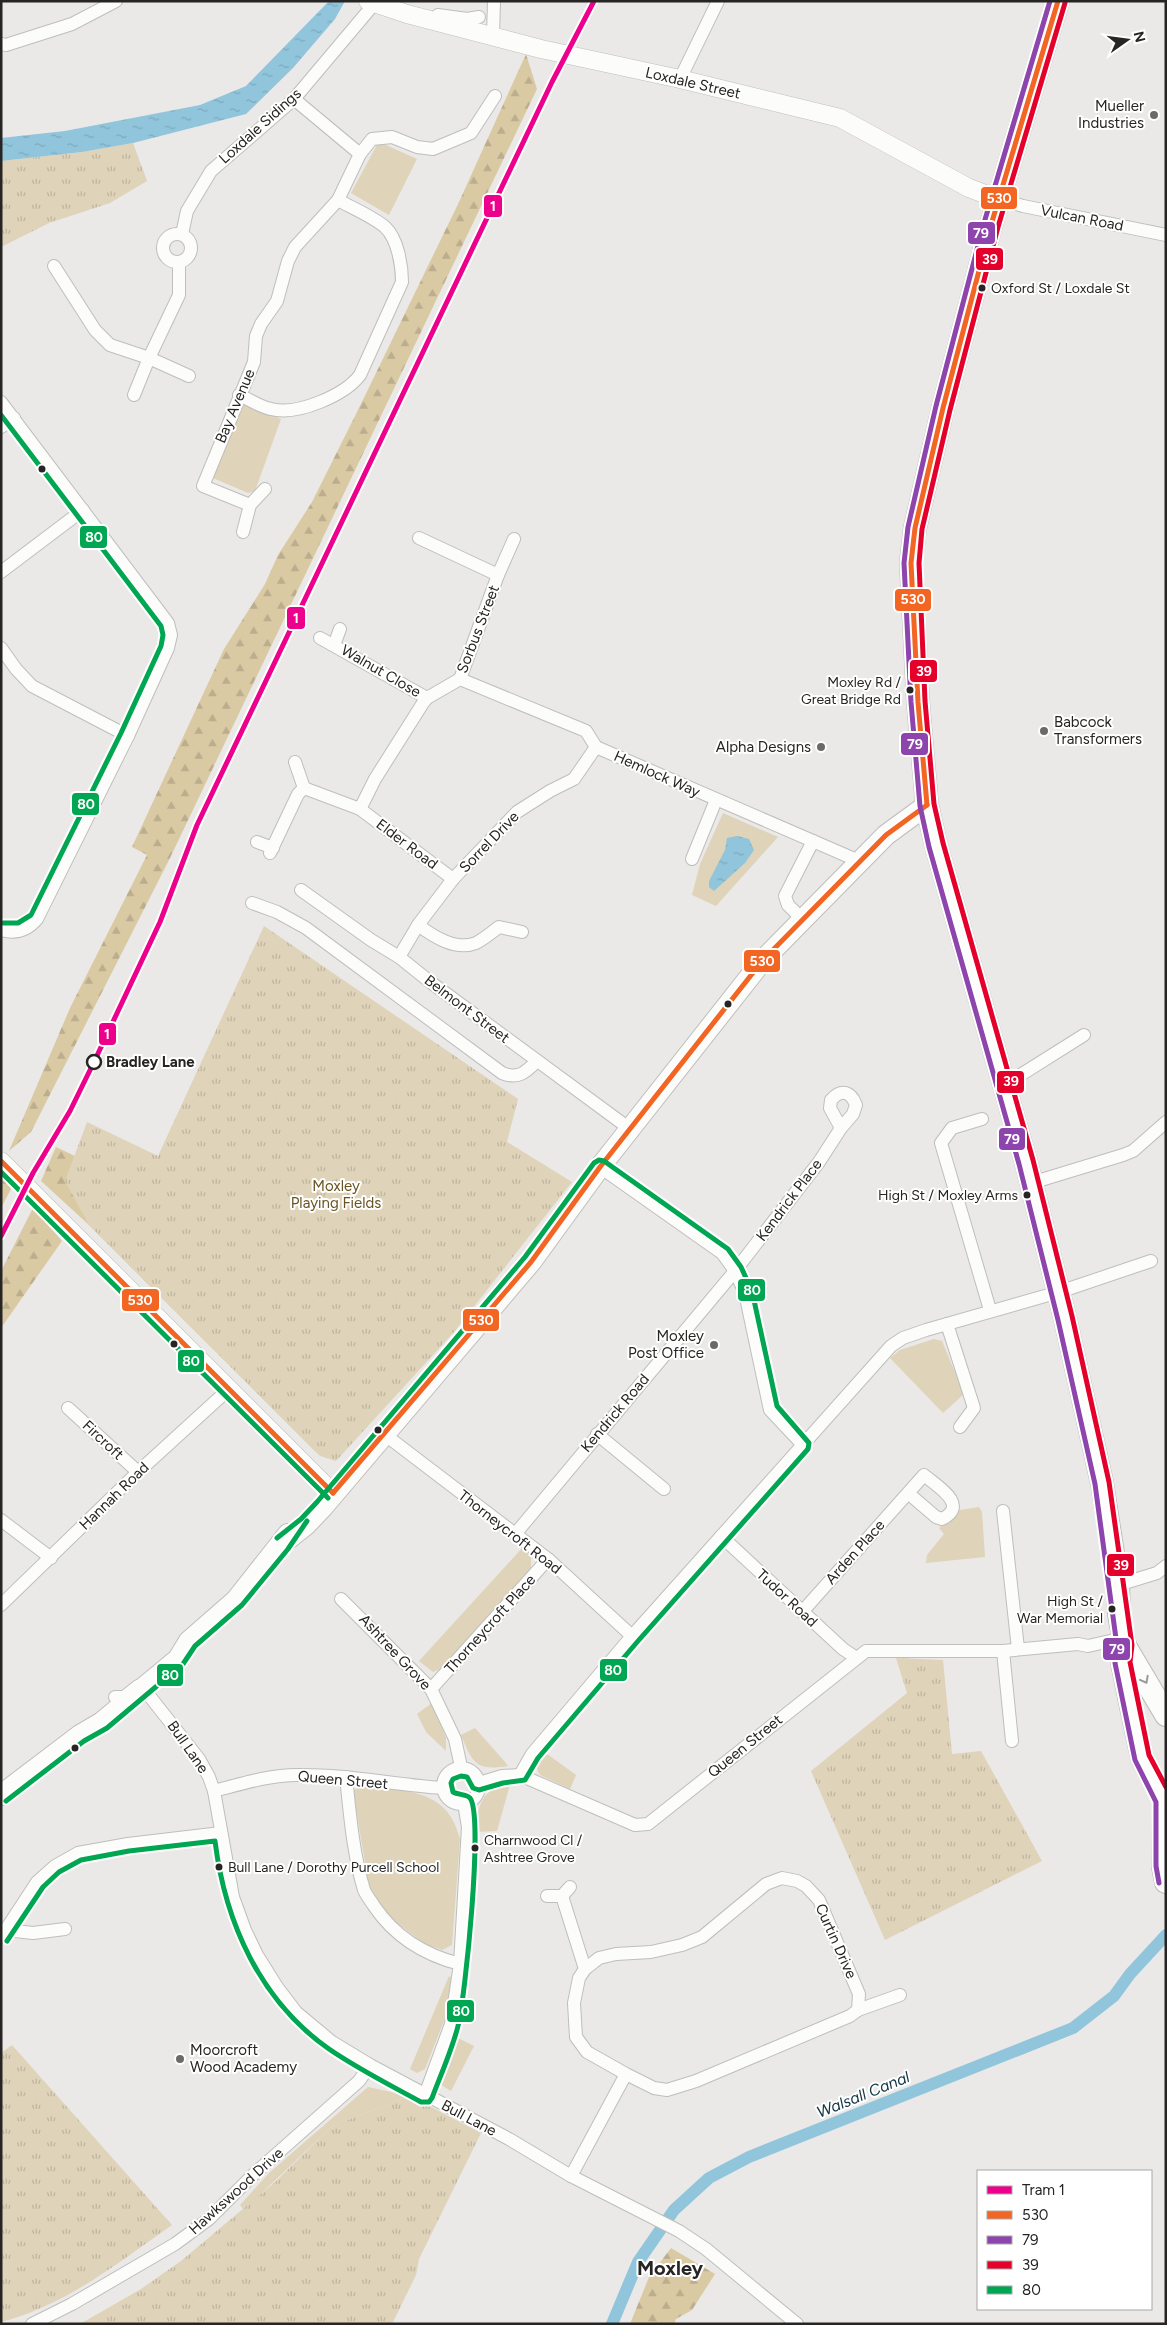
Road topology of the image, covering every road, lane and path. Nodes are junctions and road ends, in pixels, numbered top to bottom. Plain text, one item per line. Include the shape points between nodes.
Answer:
1 (116, 1) edge
2 (489, 1) edge
3 (494, 1) edge
4 (718, 1) edge
5 (1058, 1) edge
6 (371, 3) edge
7 (477, 23) junction
8 (493, 35) junction
9 (1, 44) edge
10 (680, 79) junction
11 (495, 96) dead end
12 (294, 99) junction
13 (360, 154) junction
14 (998, 199) junction
15 (338, 200) junction
16 (182, 234) junction
17 (1166, 235) edge
18 (179, 262) junction
19 (54, 266) dead end
20 (149, 358) junction
21 (189, 376) dead end
22 (134, 395) dead end
23 (239, 395) junction
24 (1, 402) edge
25 (14, 418) junction
26 (1, 427) edge
27 (265, 489) dead end
28 (250, 505) junction
29 (83, 510) junction
30 (243, 532) dead end
31 (420, 538) dead end
32 (514, 540) dead end
33 (1, 572) edge
34 (498, 575) junction
35 (340, 629) dead end
36 (320, 638) dead end
37 (334, 645) junction
38 (1, 648) edge
39 (460, 679) junction
40 (427, 698) junction
41 (128, 736) junction
42 (596, 747) junction
43 (295, 762) dead end
44 (304, 788) junction
45 (716, 800) junction
46 (928, 806) junction
47 (360, 809) junction
48 (257, 842) dead end
49 (813, 842) junction
50 (692, 859) dead end
51 (860, 861) junction
52 (453, 879) junction
53 (302, 890) dead end
54 (252, 903) dead end
55 (803, 920) junction
56 (418, 926) junction
57 (1, 930) edge
58 (522, 932) dead end
59 (399, 957) junction
60 (1084, 1035) dead end
61 (537, 1061) junction
62 (1003, 1086) junction
63 (982, 1119) dead end
64 (1166, 1122) edge
65 (841, 1128) dead end
66 (630, 1129) junction
67 (4, 1163) edge
68 (600, 1167) junction
69 (1031, 1183) junction
70 (1152, 1260) dead end
71 (735, 1271) junction
72 (1059, 1292) junction
73 (990, 1310) junction
74 (947, 1324) junction
75 (229, 1389) junction
76 (68, 1408) dead end
77 (960, 1427) dead end
78 (384, 1434) junction
79 (598, 1434) junction
80 (802, 1444) junction
81 (138, 1472) junction
82 (664, 1489) dead end
83 (333, 1493) junction
84 (908, 1493) dead end
85 (1003, 1511) dead end
86 (1, 1520) edge
87 (516, 1533) junction
88 (720, 1536) junction
89 (51, 1558) junction
90 (548, 1559) junction
91 (1166, 1566) edge
92 (1118, 1585) junction
93 (341, 1599) dead end
94 (1, 1605) edge
95 (802, 1612) junction
96 (632, 1636) junction
97 (1124, 1642) junction
98 (1018, 1650) junction
99 (1003, 1651) junction
100 (855, 1658) junction
101 (145, 1680) junction
102 (431, 1689) junction
103 (1164, 1713) edge
104 (1135, 1729) junction
105 (80, 1735) junction
106 (1012, 1741) dead end
107 (461, 1768) junction
108 (520, 1775) junction
109 (346, 1777) junction
110 (479, 1783) junction
111 (443, 1788) junction
112 (214, 1791) junction
113 (1, 1795) edge
114 (464, 1803) junction
115 (221, 1833) junction
116 (1165, 1836) edge
117 (1166, 1882) edge
118 (547, 1896) dead end
119 (64, 1929) dead end
120 (3, 1934) edge
121 (460, 1964) junction
122 (585, 1969) junction
123 (900, 1995) dead end
124 (858, 2010) junction
125 (370, 2065) junction
126 (626, 2074) junction
127 (426, 2095) junction
128 (571, 2176) junction
129 (32, 2324) edge
130 (797, 2324) edge

1 - 9 street via 72,24
2 - 7 street
3 - 8 street
4 - 10 street
5 - 14 highway
6 - 7 main road, Loxdale Street via 394,10
6 - 12 street, Loxdale Sidings
7 - 8 main road, Loxdale Street
8 - 10 main road, Loxdale Street via 541,49
10 - 14 main road, Loxdale Street via 840,118 969,188
11 - 13 street via 471,133 433,150 383,136 372,139
12 - 13 street
12 - 16 street, Loxdale Sidings via 210,171 187,211
13 - 15 street, Bay Avenue
14 - 17 street, Vulcan Road
14 - 46 highway via 915,528 911,563 918,702
15 - 23 street, Bay Avenue via 295,247 288,260 277,301 256,336 254,362
15 - 23 street via 387,229 402,268 402,282 360,375 352,386 300,408 272,410
16 - 18 street via 190,241 191,252
16 - 18 street via 169,236 163,246 167,258
18 - 20 street via 179,295
19 - 20 street via 95,330 110,345
20 - 21 street
20 - 22 street
23 - 28 street, Bay Avenue via 203,486
24 - 25 street
25 - 26 street
25 - 29 street
27 - 28 street
28 - 30 street
29 - 33 street
29 - 41 street via 168,623 171,635
31 - 34 street
32 - 34 street, Sorbus Street
34 - 39 street, Sorbus Street
35 - 37 street, Walnut Close
36 - 37 street, Walnut Close
37 - 40 street, Walnut Close
38 - 41 street via 32,686
39 - 40 street, Sorbus Street
39 - 42 street, Hemlock Way via 586,731
40 - 47 street, Sorbus Street via 375,779
41 - 57 street via 37,920 19,932
42 - 45 street, Hemlock Way
42 - 52 street, Sorrel Drive via 574,779 517,812
43 - 44 street
44 - 47 street, Elder Road
44 - 48 street via 298,794 272,851
45 - 49 street, Hemlock Way
45 - 50 street
46 - 51 main road via 898,825
46 - 62 highway
47 - 52 street, Elder Road
49 - 51 street, Hemlock Way
49 - 55 street via 784,896
51 - 55 main road
52 - 56 street, Sorrel Drive
53 - 59 street, Belmont Street
54 - 61 street via 306,928 502,1073 518,1076
55 - 66 main road via 764,960
56 - 58 street via 440,940 458,944 479,942 499,927
56 - 59 street, Sorrel Drive
59 - 61 street, Belmont Street
60 - 62 street
61 - 66 street, Belmont Street
62 - 69 highway
63 - 73 street via 952,1128 941,1143
64 - 69 street via 1124,1156
65 - 71 street, Kendrick Place via 819,1162
66 - 68 main road
67 - 75 main road
68 - 71 street via 722,1253
68 - 78 main road via 531,1262
69 - 72 highway
70 - 72 street
71 - 79 street, Kendrick Road
71 - 80 street via 745,1292 770,1410
72 - 73 street
72 - 92 highway via 1102,1483
73 - 74 street
74 - 77 street via 974,1408
74 - 80 street via 903,1338 891,1346
75 - 81 street, Hannah Road
75 - 83 main road
76 - 81 street, Fircroft
78 - 83 main road
78 - 87 street, Thorneycroft Road
79 - 82 street
79 - 87 street, Kendrick Road
80 - 88 street
81 - 89 street, Hannah Road
83 - 101 main road via 306,1525 282,1544 236,1600 189,1641 178,1659
84 - 95 street, Arden Place
85 - 98 street
86 - 89 street
87 - 90 street, Thorneycroft Road
88 - 95 street, Tudor Road
88 - 96 street
89 - 94 street, Hannah Road
90 - 96 street, Thorneycroft Road
90 - 102 street, Thorneycroft Place
91 - 92 street via 1157,1573
92 - 97 highway
93 - 102 street, Ashtree Grove
95 - 100 street, Tudor Road
96 - 108 street via 532,1754
97 - 98 street, Queen Street
97 -> 103 highway
97 - 104 highway via 1122,1662
98 - 99 street, Queen Street
99 - 100 street, Queen Street via 877,1650 866,1651
99 - 106 street
100 - 108 street, Queen Street via 648,1824 636,1825
101 - 105 main road via 102,1722
101 - 105 main road via 115,1697
101 - 112 street, Bull Lane via 199,1759
102 - 107 street, Ashtree Grove via 456,1740
103 - 104 highway via 1151,1712 1142,1716
104 - 116 highway via 1142,1758 1164,1800
105 - 113 main road
107 - 110 street via 472,1771
107 - 111 street via 449,1772
108 - 110 street
109 - 111 street, Queen Street
109 - 112 street, Queen Street via 296,1774
109 - 121 street via 353,1839 365,1892 405,1941 437,1959
110 - 114 street via 476,1795
111 - 114 street via 449,1799
112 - 115 street, Bull Lane
114 - 121 street via 468,1827
115 - 120 street via 78,1853 55,1866 37,1882
115 - 125 street, Bull Lane via 236,1905 251,1943 277,1987 310,2024
116 - 117 highway via 1163,1866
118 - 122 street via 566,1892
119 - 120 street
121 - 127 street via 451,2024
122 - 124 street, Curtin Drive via 599,1958 651,1952 702,1937 766,1884 782,1878 802,1883 818,1900 859,1994
122 - 126 street via 574,2003 576,2037 587,2052
123 - 124 street
124 - 126 street via 696,2081 667,2090 654,2088
125 - 127 street, Bull Lane
125 - 129 street, Hawkswood Drive via 359,2081 254,2174 209,2219 175,2244
126 - 128 street
127 - 128 street, Bull Lane
128 - 130 street, Bull Lane via 679,2231 706,2249

